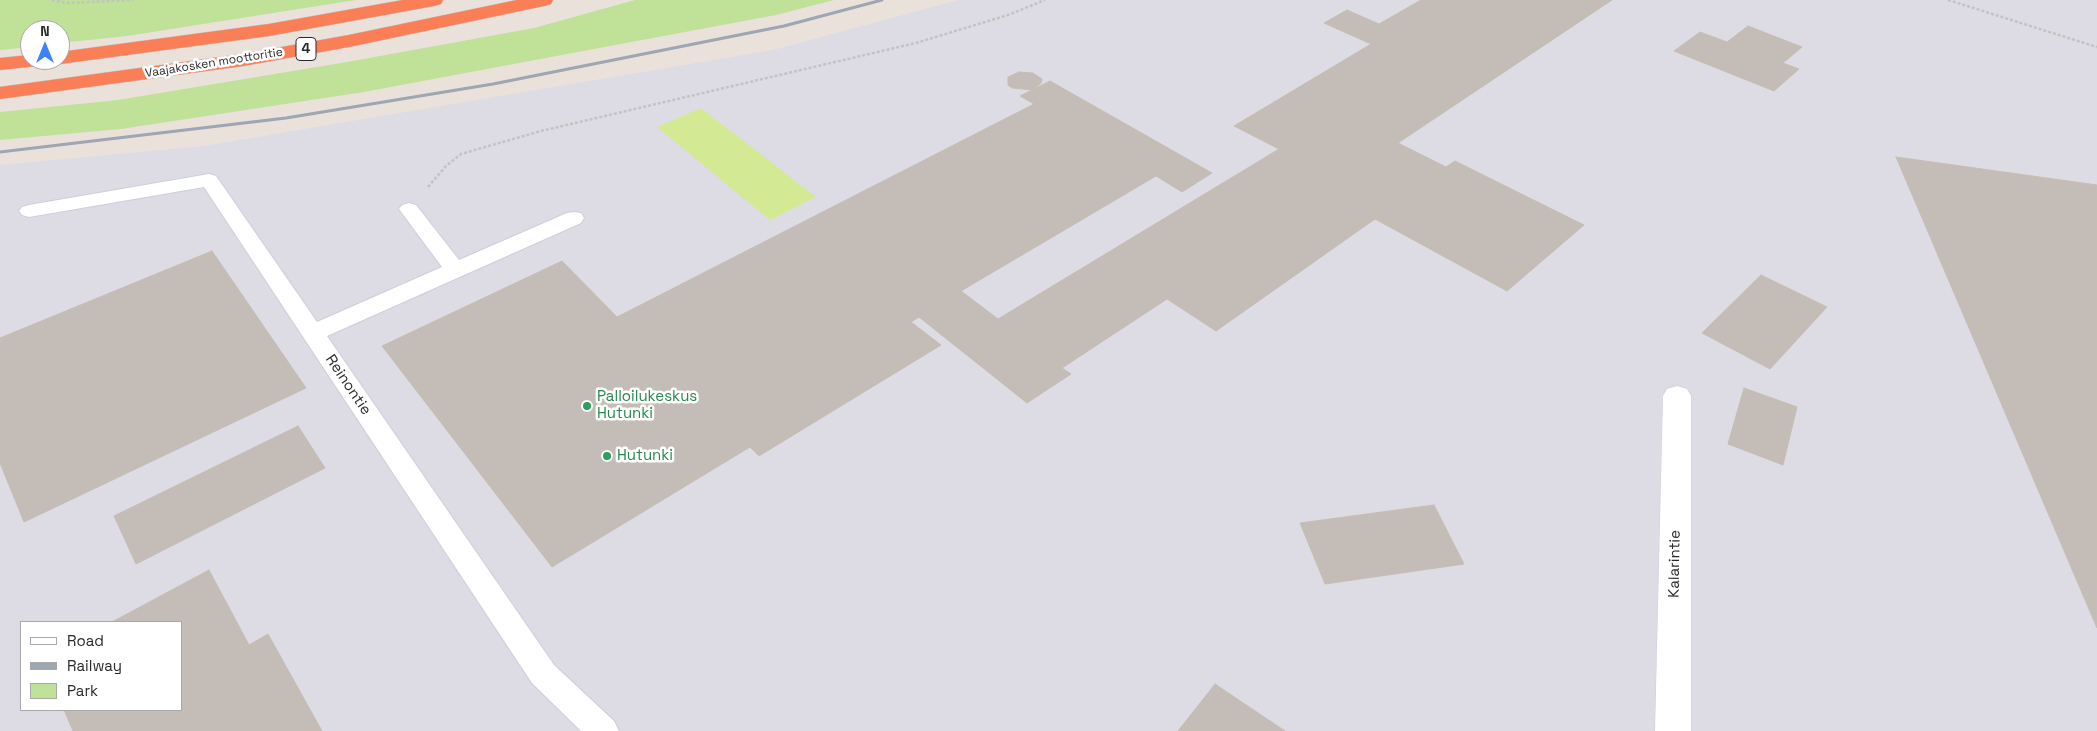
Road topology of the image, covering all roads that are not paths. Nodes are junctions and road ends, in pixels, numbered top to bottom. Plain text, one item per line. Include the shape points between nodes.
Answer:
1 (434, 0) edge
2 (544, 0) edge
3 (70, 57) edge
4 (20, 62) edge
5 (0, 64) edge
6 (0, 93) edge
7 (408, 209) dead end
8 (29, 211) dead end
9 (574, 218) dead end
10 (455, 270) junction
11 (312, 332) junction
12 (1677, 396) dead end
13 (603, 731) edge
14 (1673, 731) edge

1 - 3 highway, Vaajakosken moottoritie / 4 via 269,30
2 - 6 highway, Vaajakosken moottoritie / 4 via 242,60
4 - 5 highway
7 - 10 lane
8 - 11 lane, Reinontie via 209,180
9 - 10 lane
10 - 11 lane
11 - 13 lane, Reinontie via 542,674
12 - 14 street, Kalarintie

